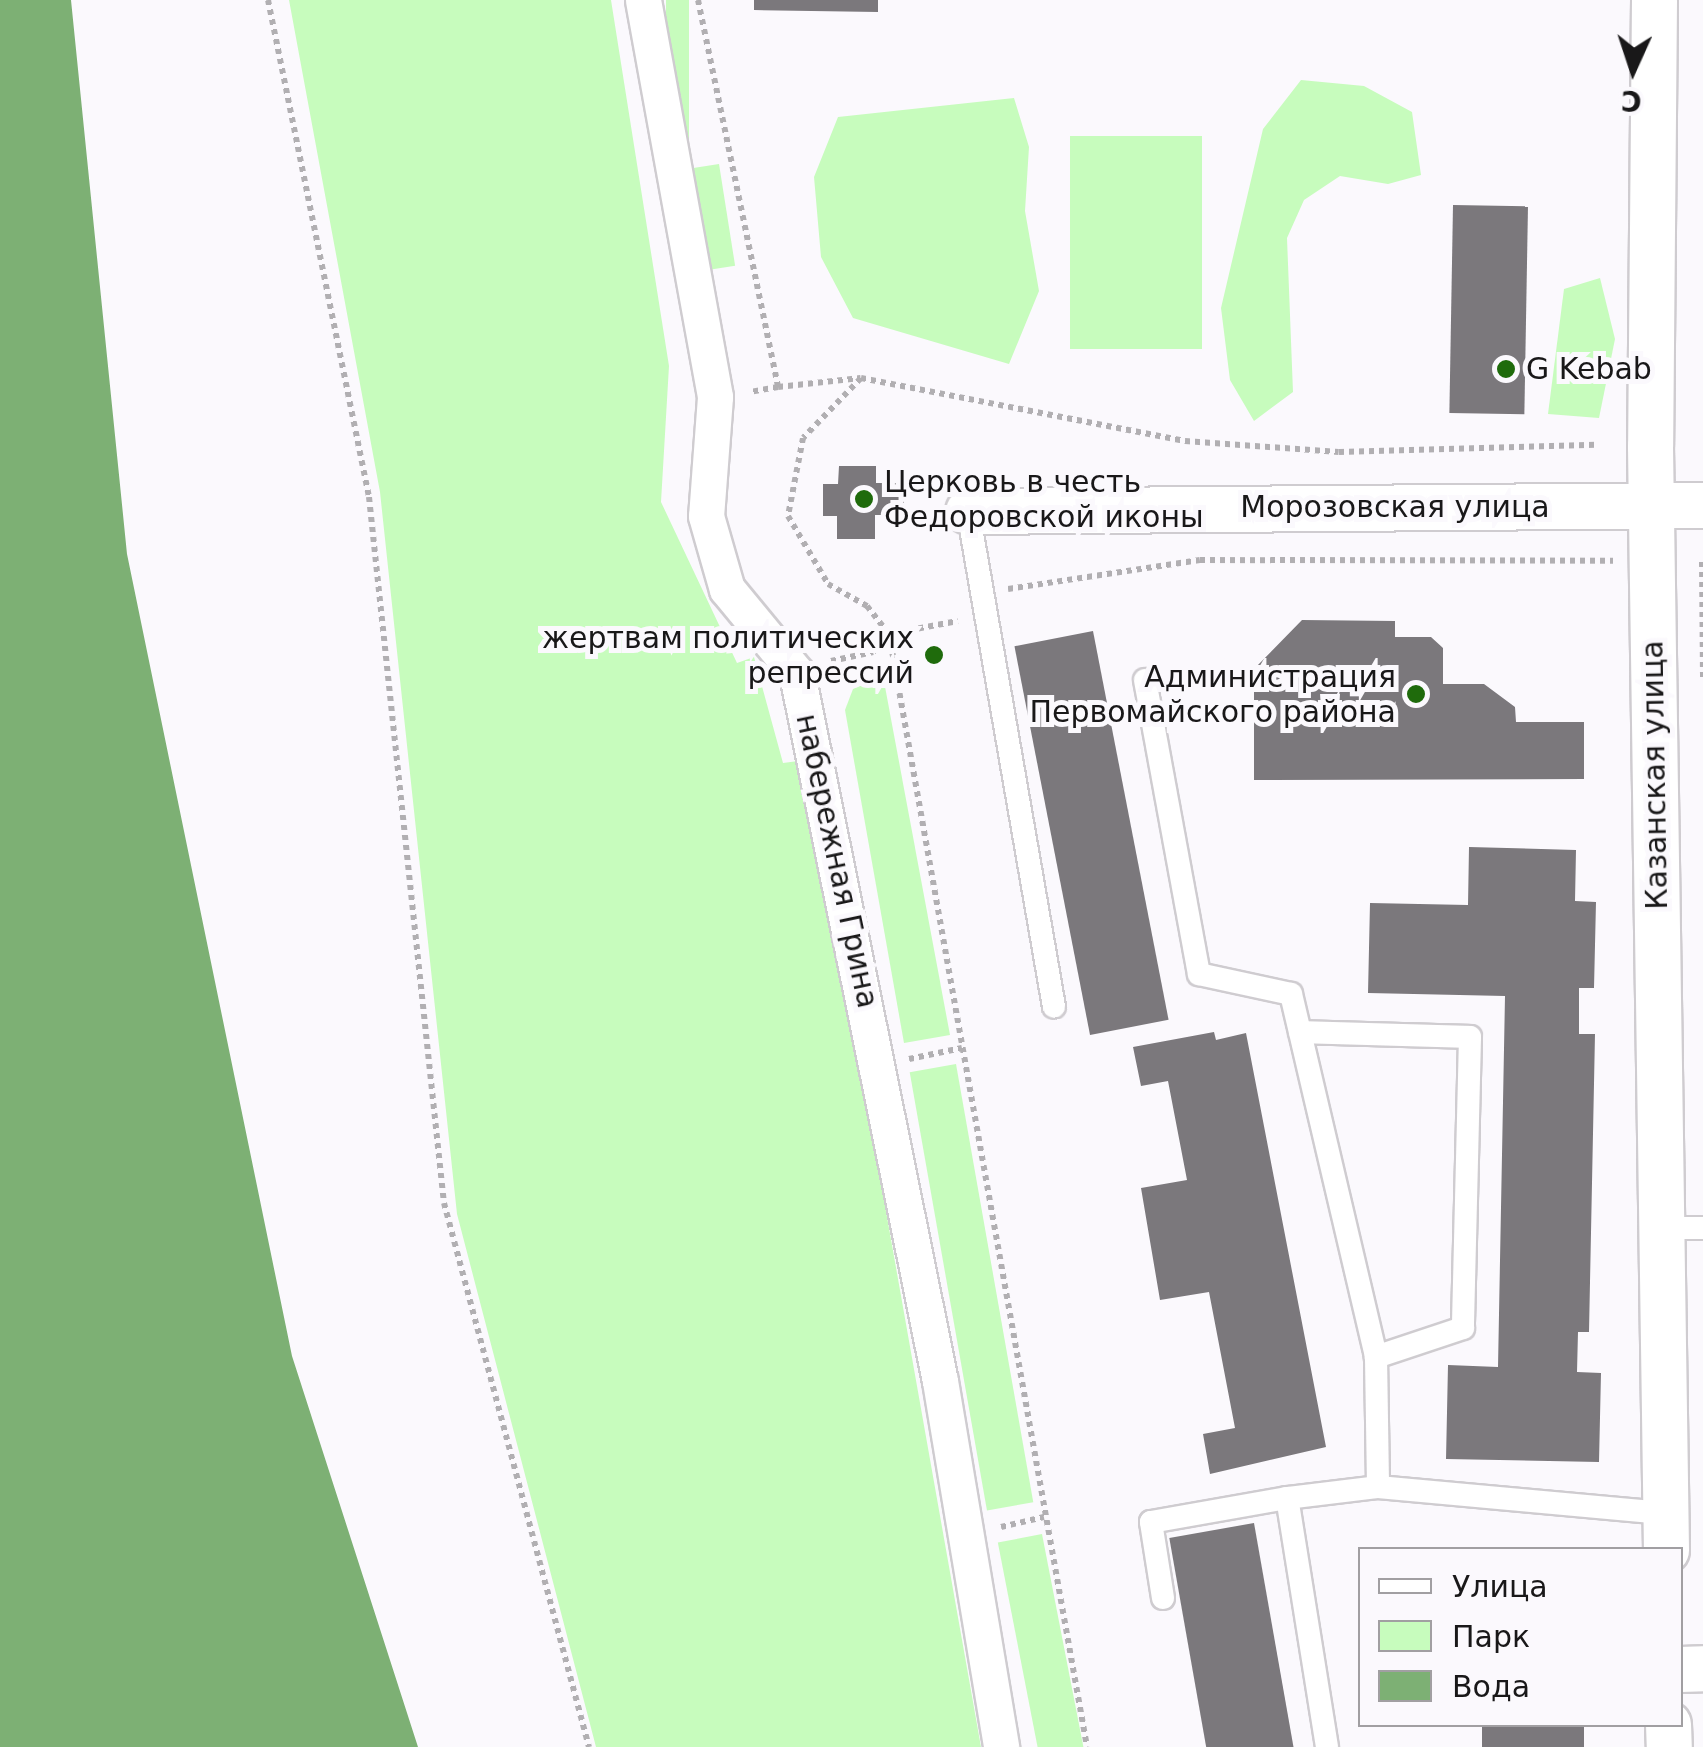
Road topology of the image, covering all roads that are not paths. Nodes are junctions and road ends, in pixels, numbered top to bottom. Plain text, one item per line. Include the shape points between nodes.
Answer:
1 (643, 0) edge
2 (1654, 0) edge
3 (1653, 504) junction
4 (1703, 505) edge
5 (968, 511) joint
6 (1146, 680) dead end
7 (1054, 1007) dead end
8 (1300, 1032) junction
9 (1682, 1228) edge
10 (1376, 1357) junction
11 (1378, 1486) junction
12 (1286, 1498) junction
13 (1666, 1531) edge
14 (1163, 1598) dead end
15 (1001, 1747) edge
16 (1327, 1747) edge

1 - 15 street, набережная Грина via 715,398 706,516 727,589 797,674 926,1306
2 - 3 street, Казанская улица
3 - 4 street, Морозовская улица
3 - 5 street, Морозовская улица
3 - 9 street, Казанская улица
5 - 7 lane
6 - 8 lane via 1199,974 1291,994
8 - 10 lane
8 - 10 lane via 1470,1037 1463,1328
9 - 13 street, Казанская улица
10 - 11 lane
11 - 12 lane
11 - 13 lane
12 - 14 lane via 1150,1522
12 - 16 lane

